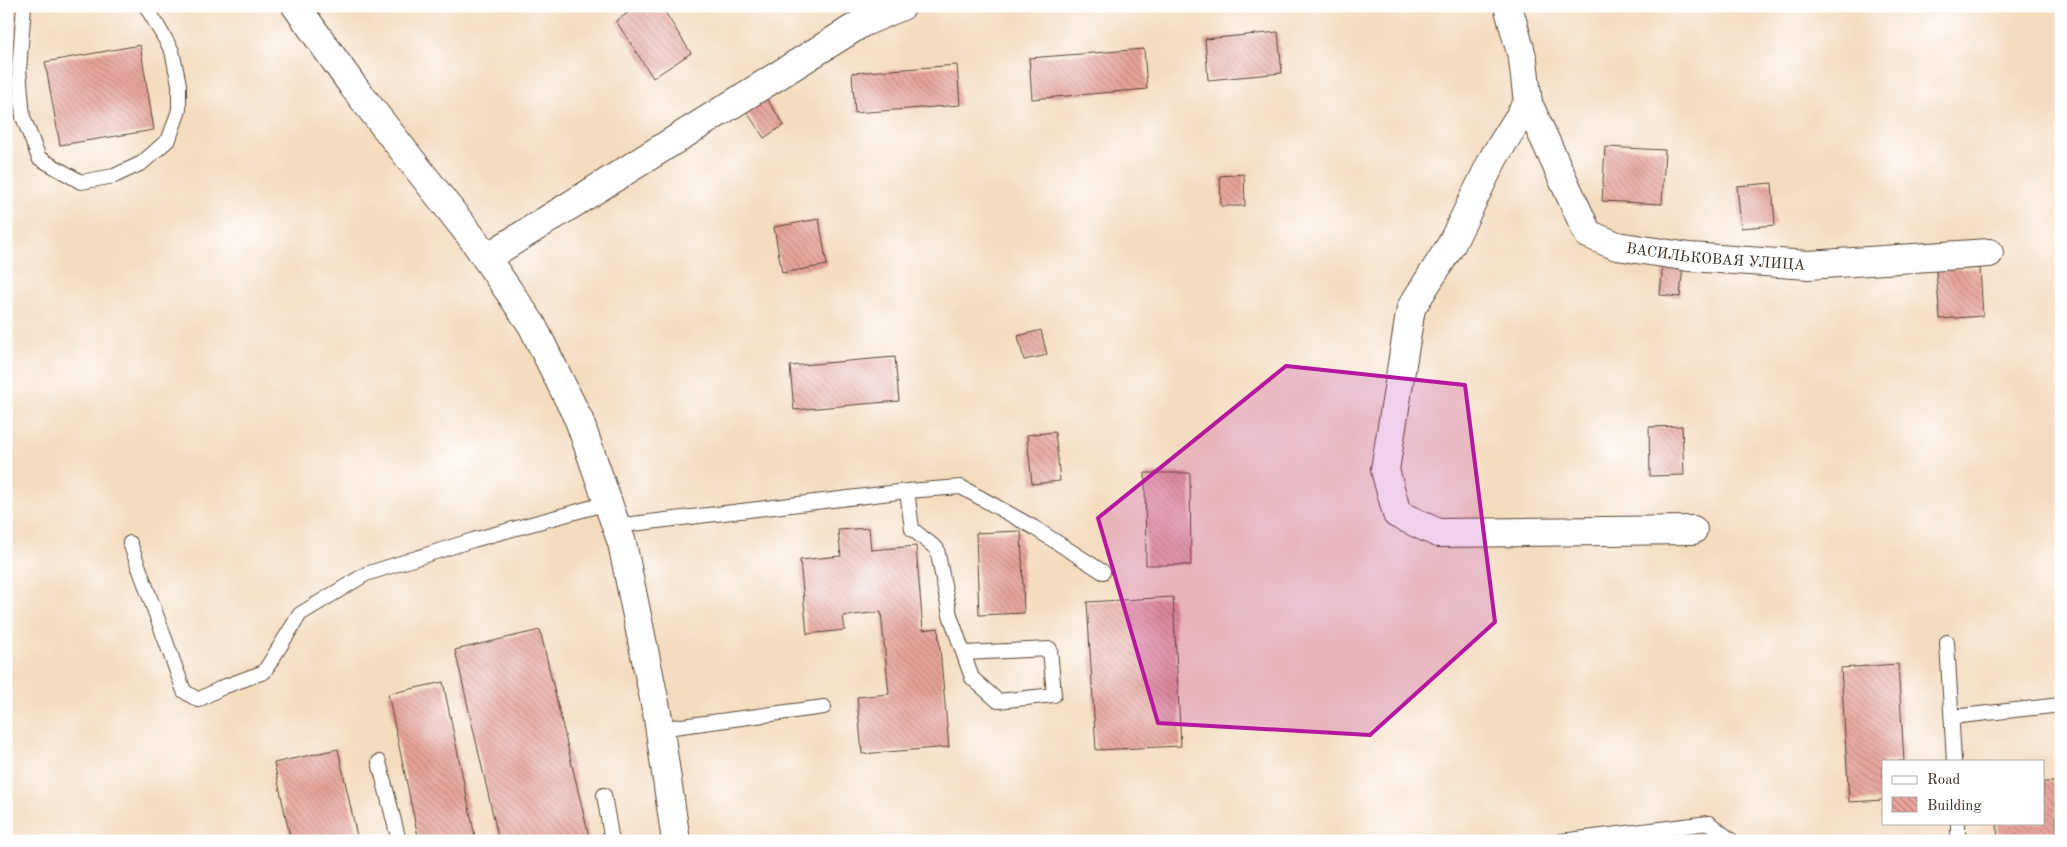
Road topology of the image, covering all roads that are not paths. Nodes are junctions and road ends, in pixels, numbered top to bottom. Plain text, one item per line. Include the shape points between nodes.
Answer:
1 (24, 6) edge
2 (146, 6) edge
3 (296, 6) edge
4 (902, 6) edge
5 (1508, 6) edge
6 (1528, 103) junction
7 (1989, 253) dead end
8 (486, 258) junction
9 (907, 491) junction
10 (612, 514) junction
11 (1693, 530) dead end
12 (130, 543) dead end
13 (1103, 572) dead end
14 (1948, 642) dead end
15 (964, 654) junction
16 (2061, 705) edge
17 (824, 707) dead end
18 (1952, 717) junction
19 (659, 729) junction
20 (1954, 760) edge
21 (379, 762) dead end
22 (604, 795) dead end
23 (1958, 824) edge
24 (399, 841) edge
25 (612, 841) edge
26 (676, 841) edge
27 (1562, 841) edge
28 (1732, 841) edge
29 (1958, 841) edge

1 - 2 lane via 19,70 22,117 39,158 80,182 114,176 142,163 169,139 179,110 179,84 172,52
3 - 8 street via 353,86
4 - 8 street via 862,23
5 - 6 street, ВАСИЛЬКОВАЯ УЛИЦА via 1523,60
6 - 7 street, ВАСИЛЬКОВАЯ УЛИЦА via 1588,234 1617,246 1689,257 1808,265
6 - 11 street via 1494,157 1451,245 1411,308 1385,470 1397,514 1438,533
8 - 10 street via 532,325 579,420
9 - 10 lane
9 - 13 lane via 961,487 1033,527
9 - 15 lane via 912,530 937,549 950,616
10 - 12 lane via 473,540 366,574 300,614 264,672 198,700 184,691
10 - 19 street via 622,544
14 - 18 lane
15 - 15 lane via 972,678 998,701 1054,695 1050,649
16 - 18 lane
17 - 19 lane
18 - 20 lane
19 - 26 street
21 - 24 lane
22 - 25 lane
23 - 29 lane
27 - 28 lane via 1710,823

